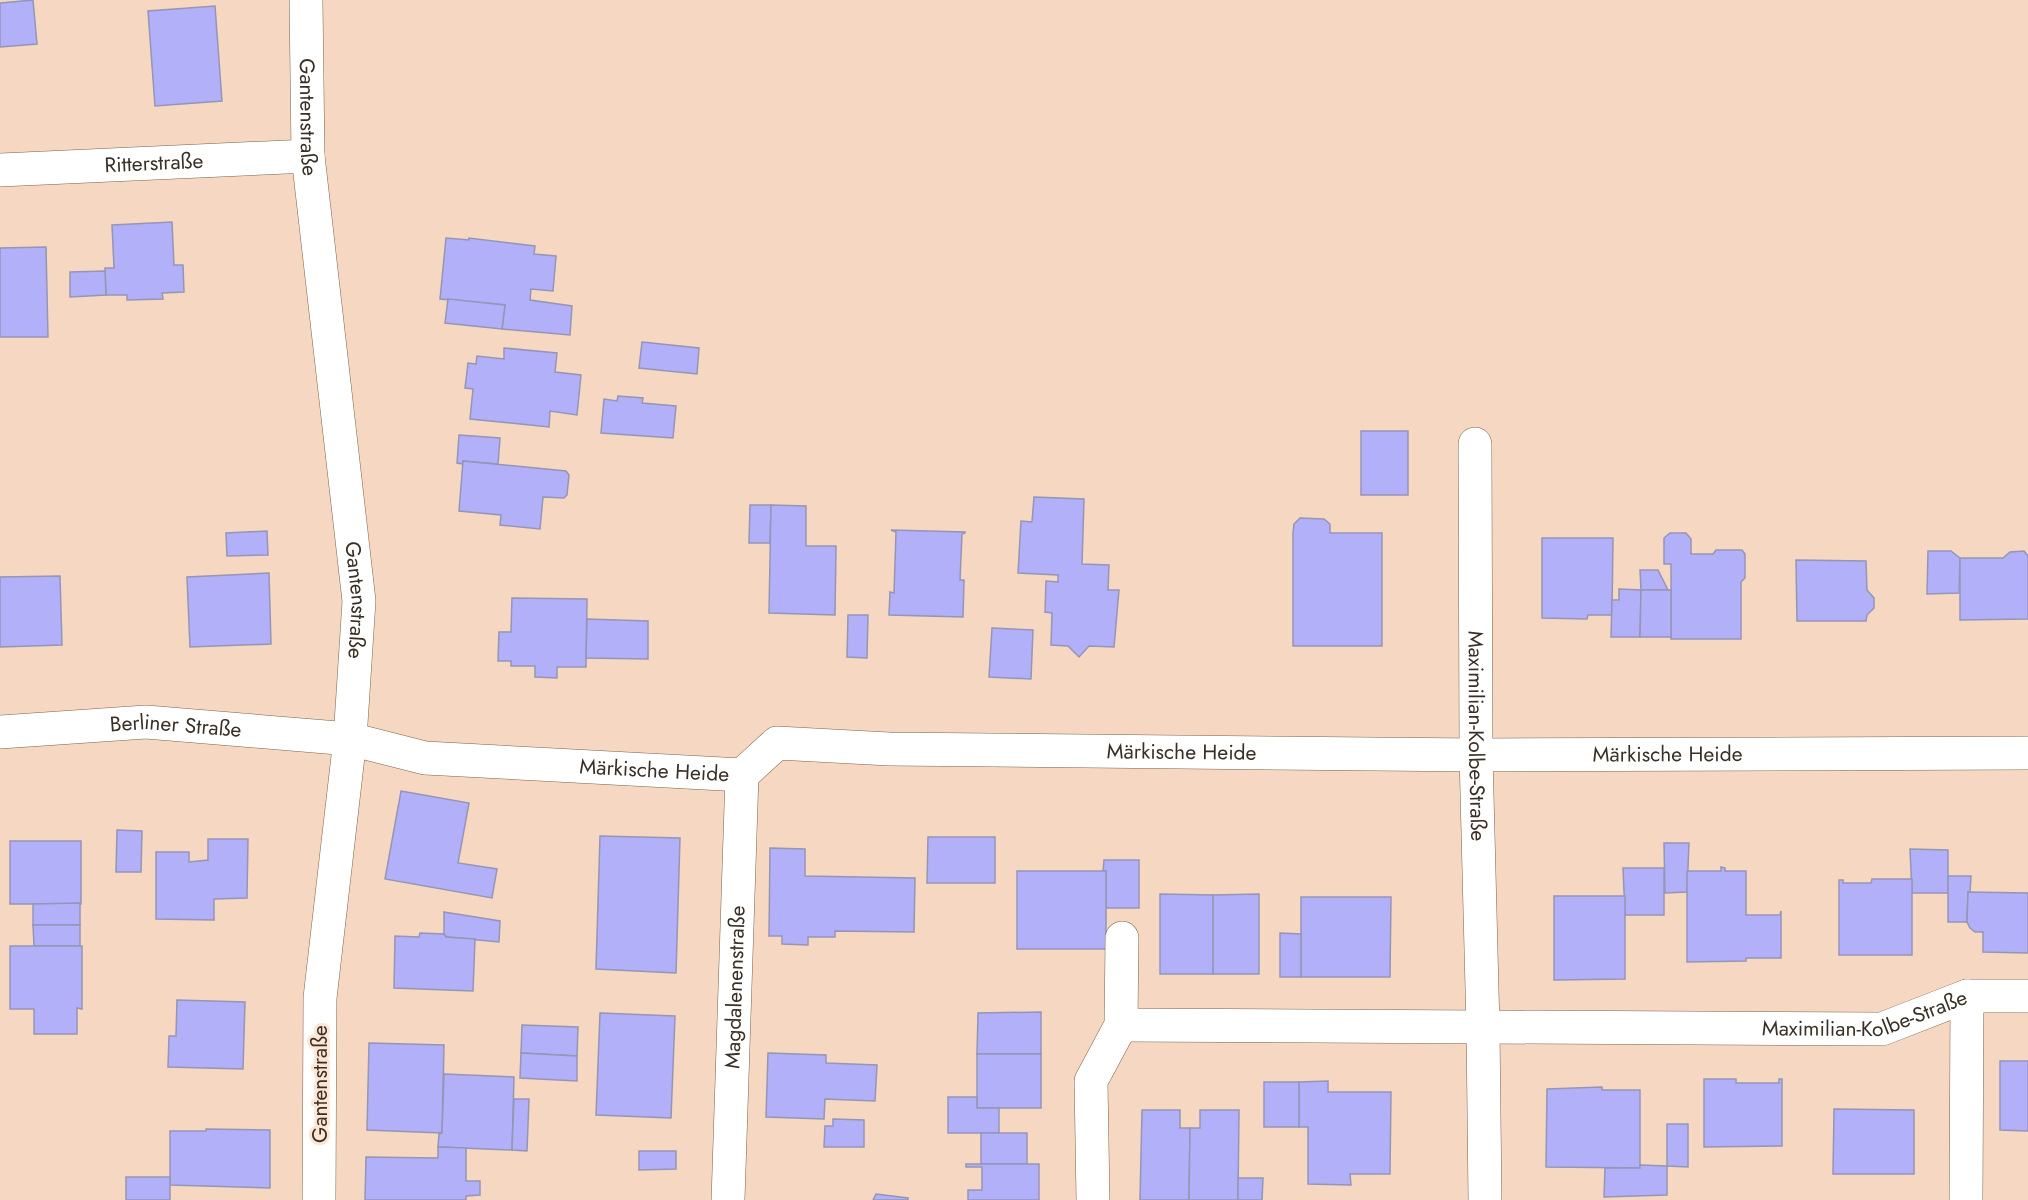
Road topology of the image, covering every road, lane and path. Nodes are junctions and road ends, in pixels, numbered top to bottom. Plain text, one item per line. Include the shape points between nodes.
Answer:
1 (306, 0) edge
2 (308, 156) junction
3 (0, 170) edge
4 (1475, 444) dead end
5 (0, 732) edge
6 (350, 739) junction
7 (2028, 753) edge
8 (1476, 755) junction
9 (742, 776) junction
10 (1122, 938) dead end
11 (1967, 996) junction
12 (2028, 996) edge
13 (1121, 1024) junction
14 (1483, 1028) junction
15 (319, 1200) edge
16 (728, 1200) edge
17 (1093, 1200) edge
18 (1485, 1200) edge
19 (1966, 1200) edge

1 - 2 street, Gantenstraße
2 - 3 street, Ritterstraße
2 - 6 street, Gantenstraße via 359,601
4 - 8 street, Maximilian-Kolbe-Straße
5 - 6 street, Berliner Straße via 146,722
6 - 9 street, Märkische Heide via 425,758
6 - 15 street, Gantenstraße via 320,998
7 - 8 street, Märkische Heide
8 - 9 street, Märkische Heide via 889,749 777,743
8 - 14 street, Maximilian-Kolbe-Straße
9 - 16 street, Magdalenenstraße
10 - 13 street
11 - 12 street, Maximilian-Kolbe-Straße
11 - 14 street, Maximilian-Kolbe-Straße via 1881,1029
11 - 19 street
13 - 14 street, Maximilian-Kolbe-Straße
13 - 17 street via 1091,1081
14 - 18 street, Maximilian-Kolbe-Straße

